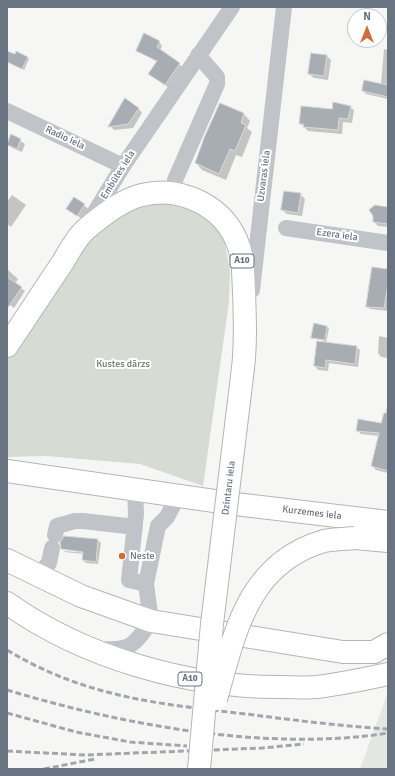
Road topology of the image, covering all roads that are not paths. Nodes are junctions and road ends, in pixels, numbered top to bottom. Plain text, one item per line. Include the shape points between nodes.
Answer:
1 (232, 7) edge
2 (284, 7) edge
3 (198, 55) junction
4 (7, 111) edge
5 (123, 166) junction
6 (175, 180) dead end
7 (286, 228) dead end
8 (84, 231) junction
9 (388, 243) edge
10 (246, 345) junction
11 (7, 346) edge
12 (7, 471) edge
13 (136, 489) junction
14 (178, 496) junction
15 (135, 527) junction
16 (386, 537) edge
17 (7, 560) edge
18 (38, 575) junction
19 (146, 584) junction
20 (7, 603) edge
21 (151, 621) junction
22 (388, 644) edge
23 (89, 648) junction
24 (388, 674) edge
25 (200, 760) edge

1 - 3 street, Embūtes iela
2 - 10 street, Uzvaras iela
3 - 5 street, Embūtes iela
3 - 6 street via 217,77 217,84
4 - 5 street, Radio iela
5 - 8 street, Embūtes iela
7 - 9 street, Ezera iela
8 - 10 highway, A10 via 116,207 141,195 161,192 177,194 193,198 210,207 228,227 240,248
8 - 11 highway, Embūtes iela / A10
10 - 25 highway, Dzintaru iela / A10, bridge via 212,624
12 - 13 highway, A10
13 - 14 highway, A10
13 - 15 street
14 - 16 highway, Kurzemes iela / A10 via 235,504
14 - 19 street via 158,526
15 - 18 street via 75,521 57,526 49,563
15 - 19 street via 129,580
16 - 25 highway, A10, bridge via 326,541 304,549 268,574 252,594 240,619
17 - 18 highway
18 - 21 highway via 81,596
19 - 21 street
20 - 23 highway, A10
21 - 22 highway via 343,652 374,652
21 - 23 street via 135,643 119,650
23 - 24 highway, A10 via 145,668 196,681 258,688 316,687

